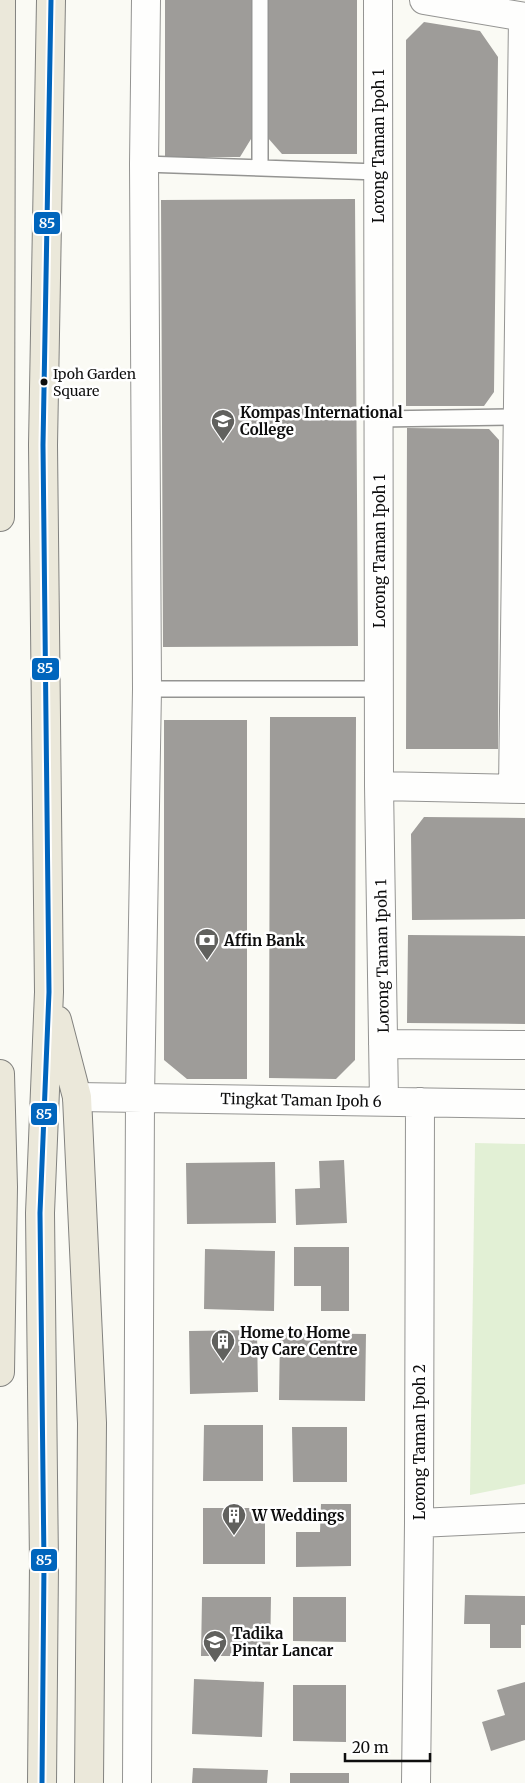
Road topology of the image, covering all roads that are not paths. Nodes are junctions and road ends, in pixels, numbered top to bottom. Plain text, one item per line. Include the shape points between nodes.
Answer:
1 (1, 0) edge
2 (51, 0) edge
3 (146, 0) edge
4 (260, 0) edge
5 (378, 0) edge
6 (424, 0) edge
7 (524, 17) edge
8 (144, 164) junction
9 (260, 168) junction
10 (378, 172) junction
11 (518, 417) junction
12 (378, 419) junction
13 (0, 517) edge
14 (147, 689) junction
15 (379, 689) junction
16 (379, 786) junction
17 (519, 789) edge
18 (50, 992) junction
19 (383, 1044) junction
20 (525, 1045) edge
21 (0, 1074) edge
22 (76, 1097) junction
23 (140, 1098) junction
24 (384, 1101) junction
25 (420, 1102) junction
26 (525, 1104) edge
27 (0, 1372) edge
28 (525, 1518) edge
29 (419, 1523) junction
30 (42, 1783) edge
31 (89, 1783) edge
32 (137, 1783) edge
33 (416, 1783) edge

1 - 13 main road
2 - 18 main road via 43,445
3 - 8 street
4 - 9 lane
5 - 10 street, Lorong Taman Ipoh 1
6 - 7 street
7 - 11 street
8 - 9 lane
8 - 14 street
9 - 10 lane
10 - 12 street, Lorong Taman Ipoh 1
11 - 12 lane
11 - 17 street
12 - 15 street, Lorong Taman Ipoh 1
14 - 15 lane
14 - 23 street
15 - 16 street, Lorong Taman Ipoh 1
16 - 17 street
16 - 19 street, Lorong Taman Ipoh 1
18 - 22 main road
18 - 30 main road via 40,1213 44,1564
19 - 20 street
19 - 24 street, Lorong Taman Ipoh 1
21 - 27 main road via 3,1187
22 - 23 street, Tingkat Taman Ipoh 6
22 - 31 main road via 92,1423
23 - 24 street, Tingkat Taman Ipoh 6
23 - 32 street
24 - 25 street, Tingkat Taman Ipoh 6
25 - 26 street, Tingkat Taman Ipoh 6
25 - 29 street, Lorong Taman Ipoh 2
28 - 29 street
29 - 33 street, Lorong Taman Ipoh 2

